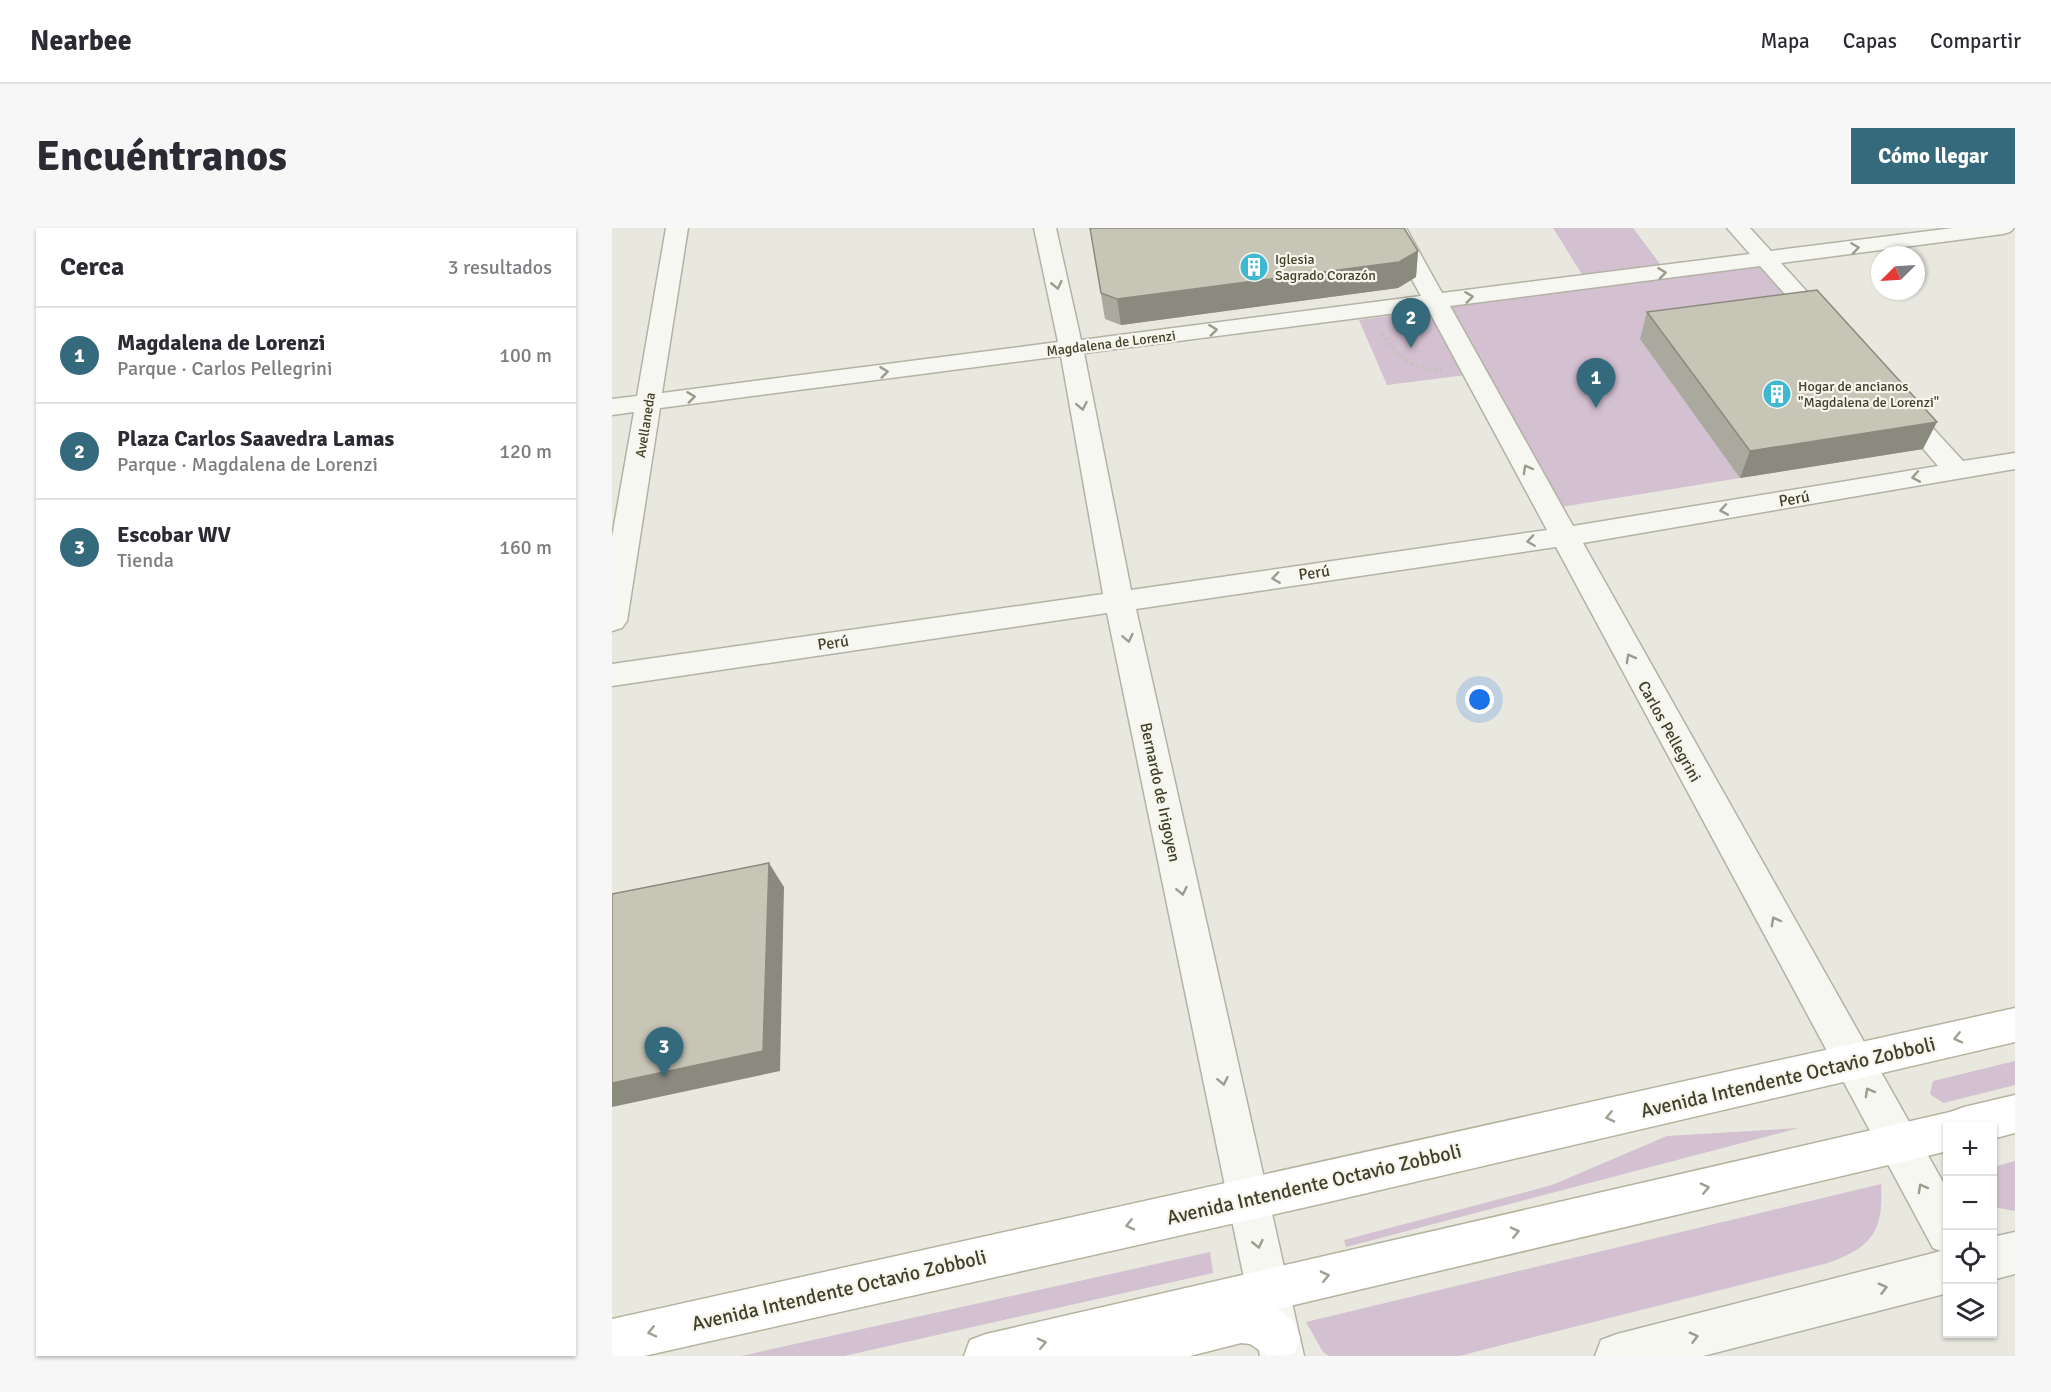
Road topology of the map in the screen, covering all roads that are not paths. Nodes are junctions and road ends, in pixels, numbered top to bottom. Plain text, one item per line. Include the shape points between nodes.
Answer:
1 (677, 228) edge
2 (1044, 228) edge
3 (1395, 228) edge
4 (1738, 228) edge
5 (2003, 228) edge
6 (1765, 260) junction
7 (1436, 302) junction
8 (1837, 339) edge
9 (1071, 348) junction
10 (1885, 391) edge
11 (649, 402) junction
12 (612, 407) edge
13 (2015, 461) edge
14 (1957, 471) junction
15 (1564, 537) junction
16 (1119, 600) junction
17 (612, 621) edge
18 (612, 675) edge
19 (2015, 1025) edge
20 (1852, 1062) junction
21 (2015, 1114) edge
22 (1981, 1122) edge
23 (1943, 1132) edge
24 (1897, 1143) junction
25 (1248, 1199) junction
26 (1945, 1230) edge
27 (2015, 1253) edge
28 (1997, 1258) edge
29 (1943, 1272) edge
30 (1269, 1290) junction
31 (612, 1341) edge
32 (1280, 1347) edge
33 (1635, 1354) edge
34 (986, 1356) edge
35 (1101, 1356) edge

1 - 11 street, Avellaneda
2 -> 9 street, Bernardo de Irigoyen
3 - 7 street, Carlos Pellegrini
4 - 6 street
6 -> 5 street, Magdalena de Lorenzi
7 -> 6 street, Magdalena de Lorenzi
6 - 8 street
9 -> 7 street, Magdalena de Lorenzi
15 -> 7 street, Carlos Pellegrini
11 -> 9 street, Magdalena de Lorenzi
9 -> 16 street, Bernardo de Irigoyen
10 - 14 street
11 - 12 street, Magdalena de Lorenzi
11 - 17 street, Avellaneda
13 - 14 street, Perú
14 -> 15 street, Perú
15 -> 16 street, Perú
20 -> 15 street, Carlos Pellegrini
16 - 18 street, Perú
16 -> 25 street, Bernardo de Irigoyen
19 -> 20 main road, Avenida Intendente Octavio Zobboli
24 -> 20 street, Carlos Pellegrini
20 -> 25 main road, Avenida Intendente Octavio Zobboli
21 - 22 main road
23 - 24 main road
26 -> 24 street, Carlos Pellegrini
30 -> 24 main road
25 -> 30 street, Bernardo de Irigoyen
25 -> 31 main road, Avenida Intendente Octavio Zobboli
27 - 28 street
33 -> 29 street
30 - 32 street, Bernardo de Irigoyen
34 -> 30 main road
32 - 35 main road via 1259,1323 1241,1321

